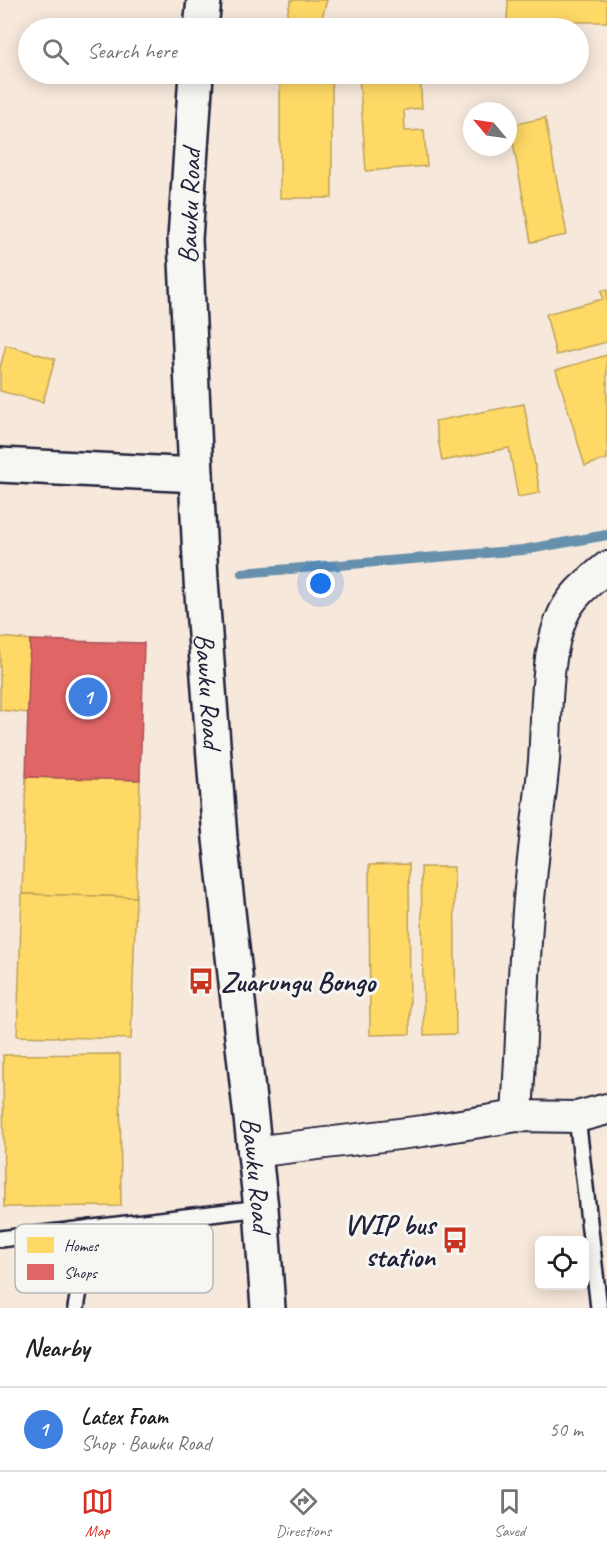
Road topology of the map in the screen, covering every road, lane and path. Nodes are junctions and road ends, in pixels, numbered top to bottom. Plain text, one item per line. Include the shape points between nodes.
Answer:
1 (204, 0) edge
2 (202, 18) edge
3 (195, 84) edge
4 (0, 465) edge
5 (196, 475) junction
6 (607, 567) edge
7 (607, 1109) edge
8 (517, 1116) junction
9 (577, 1117) junction
10 (253, 1152) junction
11 (261, 1208) junction
12 (124, 1224) edge
13 (15, 1237) edge
14 (0, 1239) edge
15 (79, 1293) edge
16 (76, 1308) edge
17 (268, 1308) edge
18 (598, 1308) edge

1 - 2 main road
3 - 5 main road, Bawku Road via 185,238
4 - 5 main road
5 - 10 main road, Bawku Road via 220,839
6 - 8 street via 570,600 554,648 528,910
7 - 9 street
8 - 9 street
8 - 10 street
9 - 18 lane
10 - 11 main road, Bawku Road
11 - 12 lane
11 - 17 main road, Bawku Road
13 - 14 lane
15 - 16 lane

